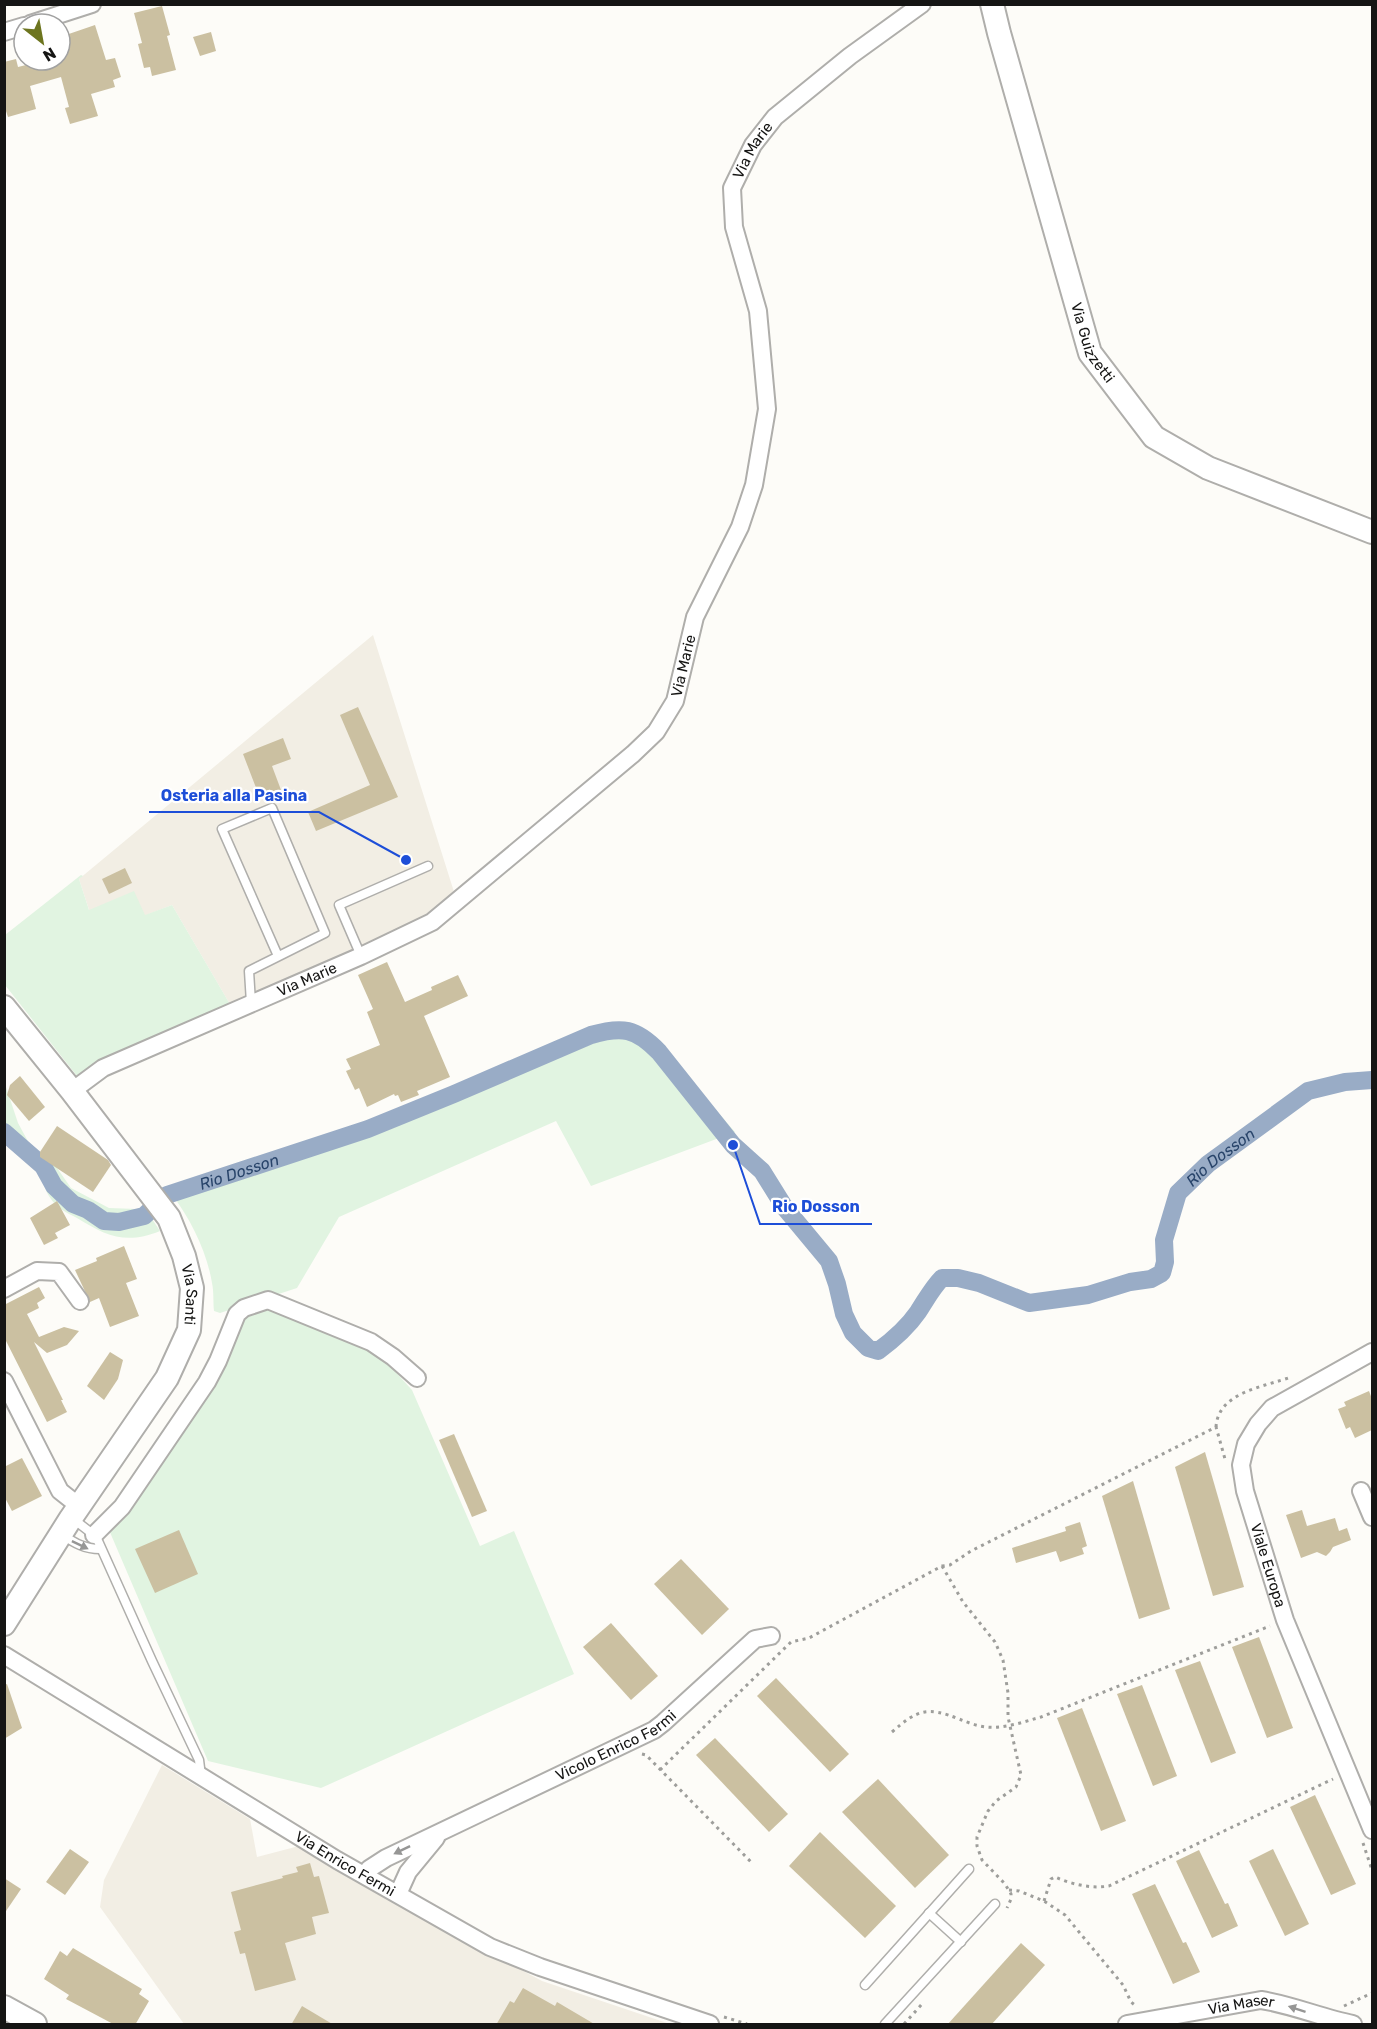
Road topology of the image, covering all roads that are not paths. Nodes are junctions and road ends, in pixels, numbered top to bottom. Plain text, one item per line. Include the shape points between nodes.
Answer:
1 (92, 4) edge
2 (922, 4) edge
3 (992, 4) edge
4 (67, 12) edge
5 (1372, 532) edge
6 (428, 866) dead end
7 (278, 956) junction
8 (361, 957) junction
9 (251, 1002) junction
10 (4, 1007) edge
11 (72, 1091) junction
12 (4, 1289) edge
13 (80, 1301) dead end
14 (1372, 1352) edge
15 (417, 1378) dead end
16 (4, 1381) edge
17 (1361, 1491) dead end
18 (1372, 1517) edge
19 (71, 1519) junction
20 (97, 1542) junction
21 (4, 1624) edge
22 (771, 1636) dead end
23 (4, 1655) edge
24 (201, 1776) junction
25 (442, 1831) junction
26 (1367, 1834) edge
27 (969, 1869) dead end
28 (366, 1876) junction
29 (398, 1894) junction
30 (995, 1904) dead end
31 (929, 1913) junction
32 (961, 1942) junction
33 (865, 1985) dead end
34 (4, 2007) edge
35 (1148, 2017) edge
36 (712, 2019) edge
37 (35, 2025) edge
38 (885, 2025) edge
39 (1127, 2025) edge
40 (1353, 2025) edge

1 - 4 street
2 - 8 street, Via Marie via 775,117 753,145 732,188 734,227 758,311 767,410 751,496 740,527 695,617 675,701 656,732 633,754 432,922
3 - 5 street, Via Guizzetti via 1090,353 1107,377 1155,437 1172,448 1208,468
6 - 8 lane via 339,904
7 - 7 lane via 325,933 272,808 222,829
7 - 9 lane via 249,971
8 - 9 street, Via Marie
9 - 11 street, Via Marie via 103,1068
10 - 11 street, Via Santi
11 - 19 street, Via Santi via 169,1218 192,1288 189,1330 167,1378
12 - 13 street via 37,1271 59,1272
14 - 26 street, Viale Europa via 1272,1408 1246,1444 1241,1465 1245,1491 1285,1620 1349,1773
15 - 20 street via 371,1342 268,1300 244,1308 233,1321 207,1382
16 - 19 street via 49,1465
17 - 18 street
19 - 20 lane
19 -> 20 lane via 80,1547 89,1549
19 - 21 street, Via Santi
20 - 24 lane via 199,1760
22 - 25 street, Vicolo Enrico Fermi via 755,1639 654,1730
23 - 24 street, Via Enrico Fermi
24 - 28 street, Via Enrico Fermi
25 -> 28 street, Vicolo Enrico Fermi via 386,1858 369,1869
25 - 29 street, Vicolo Enrico Fermi via 408,1872
27 - 31 lane
28 - 29 street, Via Enrico Fermi
29 - 36 street, Via Enrico Fermi via 490,1947 530,1963
30 - 32 lane
31 - 32 lane
31 - 33 lane
32 - 38 lane
34 - 37 street
35 - 39 street, Via Maser
40 -> 35 street, Via Maser via 1261,2000

